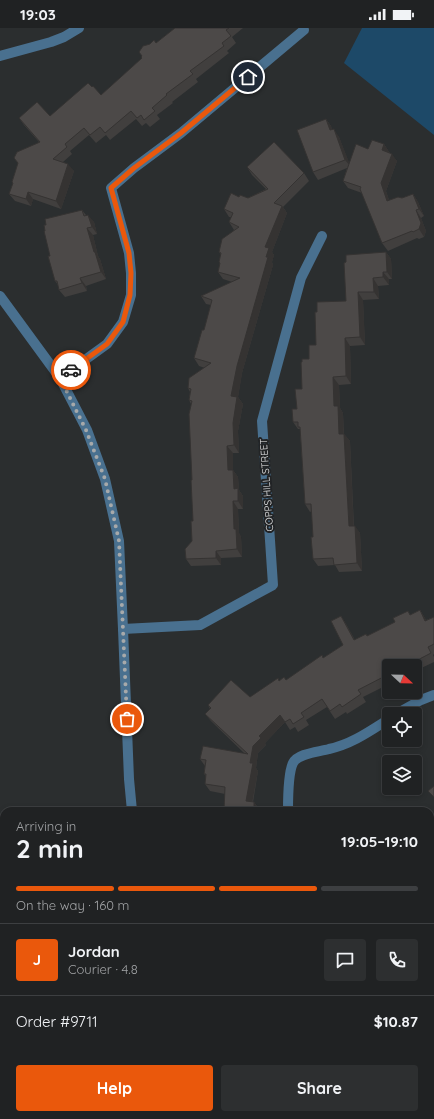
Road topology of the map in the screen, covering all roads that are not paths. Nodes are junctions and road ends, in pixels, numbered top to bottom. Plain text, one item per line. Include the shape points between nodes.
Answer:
1 (79, 28) edge
2 (304, 30) dead end
3 (0, 56) edge
4 (322, 236) dead end
5 (0, 296) edge
6 (60, 378) junction
7 (123, 629) junction
8 (434, 695) edge
9 (408, 707) edge
10 (382, 724) edge
11 (132, 807) edge
12 (288, 807) edge

1 - 3 street via 51,42
2 - 6 street via 111,188 129,253 131,273 130,295 123,322 107,344
4 - 7 street, COPPS HILL STREET via 301,278 262,421 273,585 200,625
5 - 6 street
6 - 7 street via 86,430 105,479 119,541
7 - 11 street
8 - 9 street
10 - 12 street via 363,736 332,749 300,756 293,762

